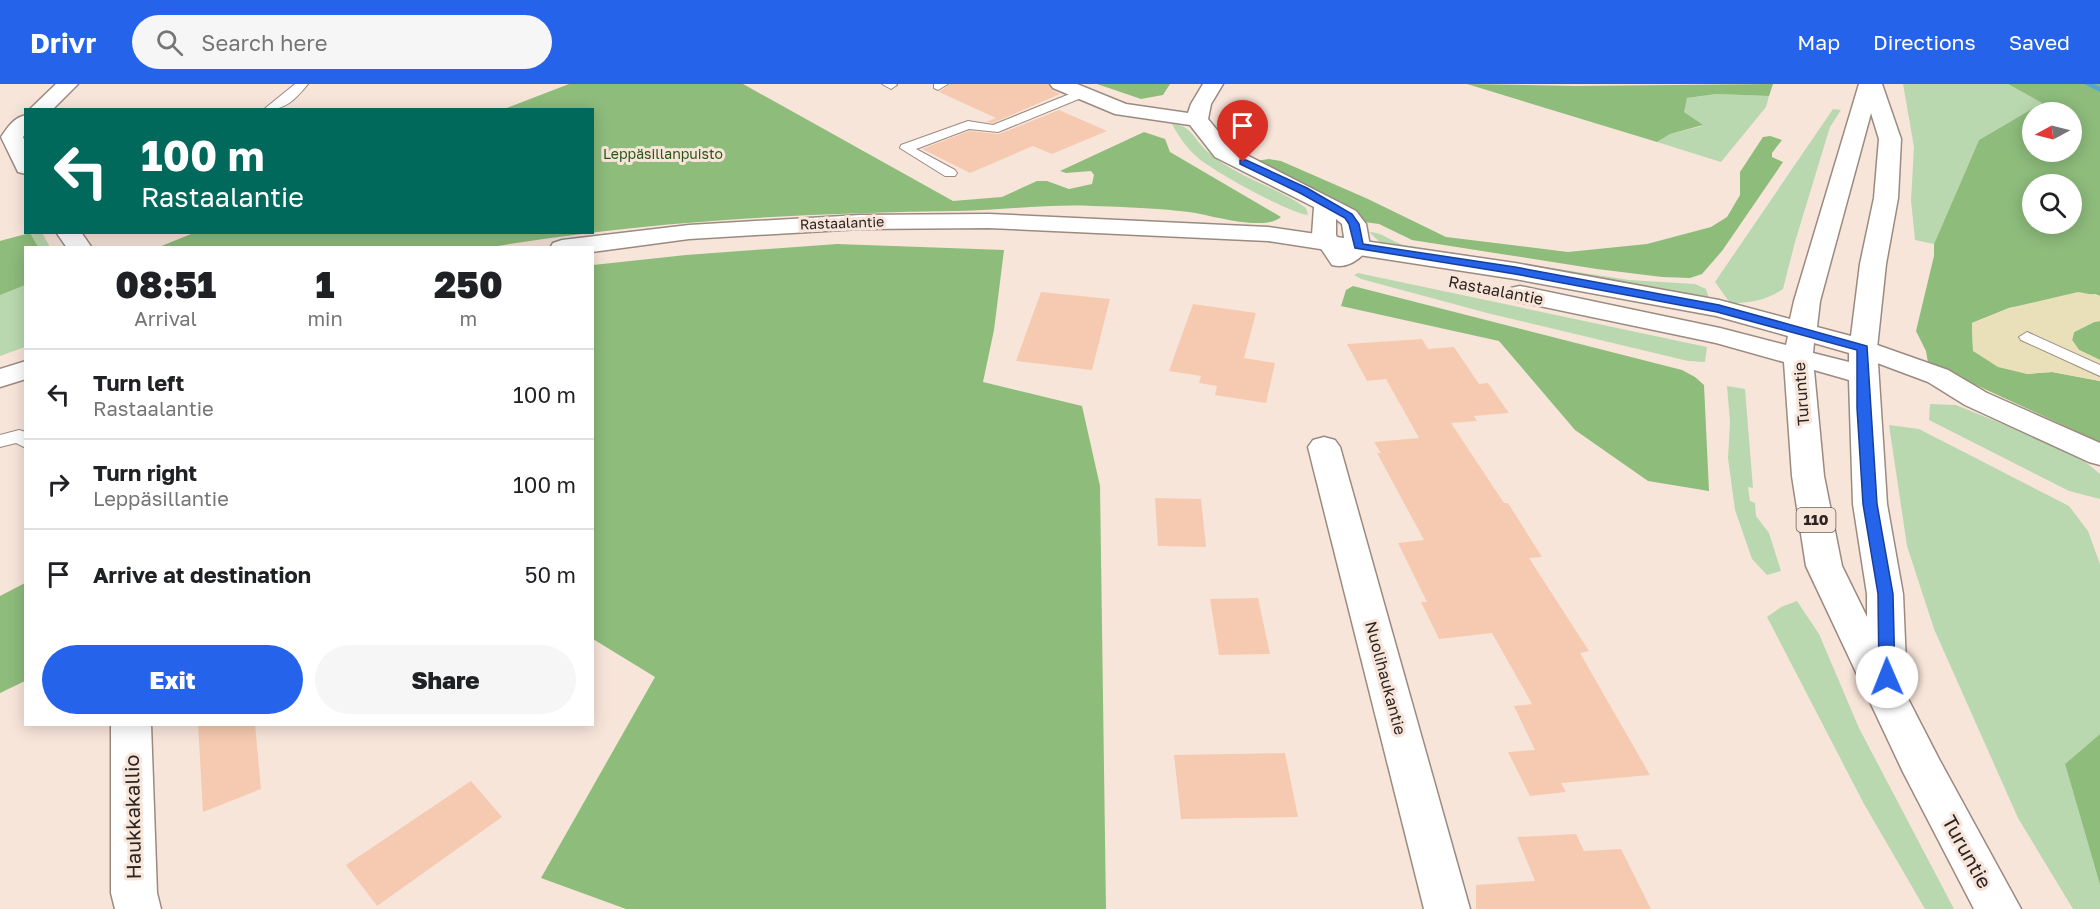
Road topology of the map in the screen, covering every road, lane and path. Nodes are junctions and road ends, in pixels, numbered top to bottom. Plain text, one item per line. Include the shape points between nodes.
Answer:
1 (68, 84) edge
2 (302, 84) edge
3 (1060, 84) edge
4 (1213, 84) edge
5 (1871, 84) edge
6 (1082, 93) junction
7 (41, 108) edge
8 (272, 108) edge
9 (1197, 120) junction
10 (21, 131) edge
11 (24, 153) edge
12 (950, 173) dead end
13 (1327, 204) junction
14 (578, 246) edge
15 (1341, 249) junction
16 (2027, 338) dead end
17 (1800, 343) junction
18 (1863, 361) junction
19 (24, 371) edge
20 (2100, 371) edge
21 (0, 378) edge
22 (24, 440) edge
23 (0, 441) edge
24 (1324, 447) dead end
25 (2100, 455) edge
26 (1887, 698) junction
27 (131, 726) edge
28 (138, 909) edge
29 (1447, 909) edge
30 (1998, 909) edge

1 - 7 main road
2 - 8 lane
3 - 6 main road
4 - 9 main road
5 - 17 main road, Turuntie / 110 via 1807,301
5 - 18 main road, Turuntie / 110 via 1890,139 1886,198 1873,264
6 - 9 main road via 1122,110
6 - 12 lane via 994,129 968,125 906,148
9 - 13 main road via 1223,152
10 - 11 main road
13 - 15 main road via 1322,220
13 - 15 main road via 1354,224
14 - 15 main road, Rastaalantie via 689,232 860,222 989,221 1124,227
15 - 17 main road, Rastaalantie via 1515,271 1719,308
16 - 20 lane
17 - 18 main road, Rastaalantie
17 - 26 main road, Turuntie / 110 via 1808,476 1824,566
18 - 25 main road, Rastaalantie via 1931,393 1976,399
18 - 26 main road, Turuntie / 110 via 1870,504 1885,594
19 - 21 main road
22 - 23 lane via 19,436
24 - 29 main road, Nuolihaukantie
26 - 30 main road, Turuntie / 110
27 - 28 main road, Haukkakallio via 134,893

